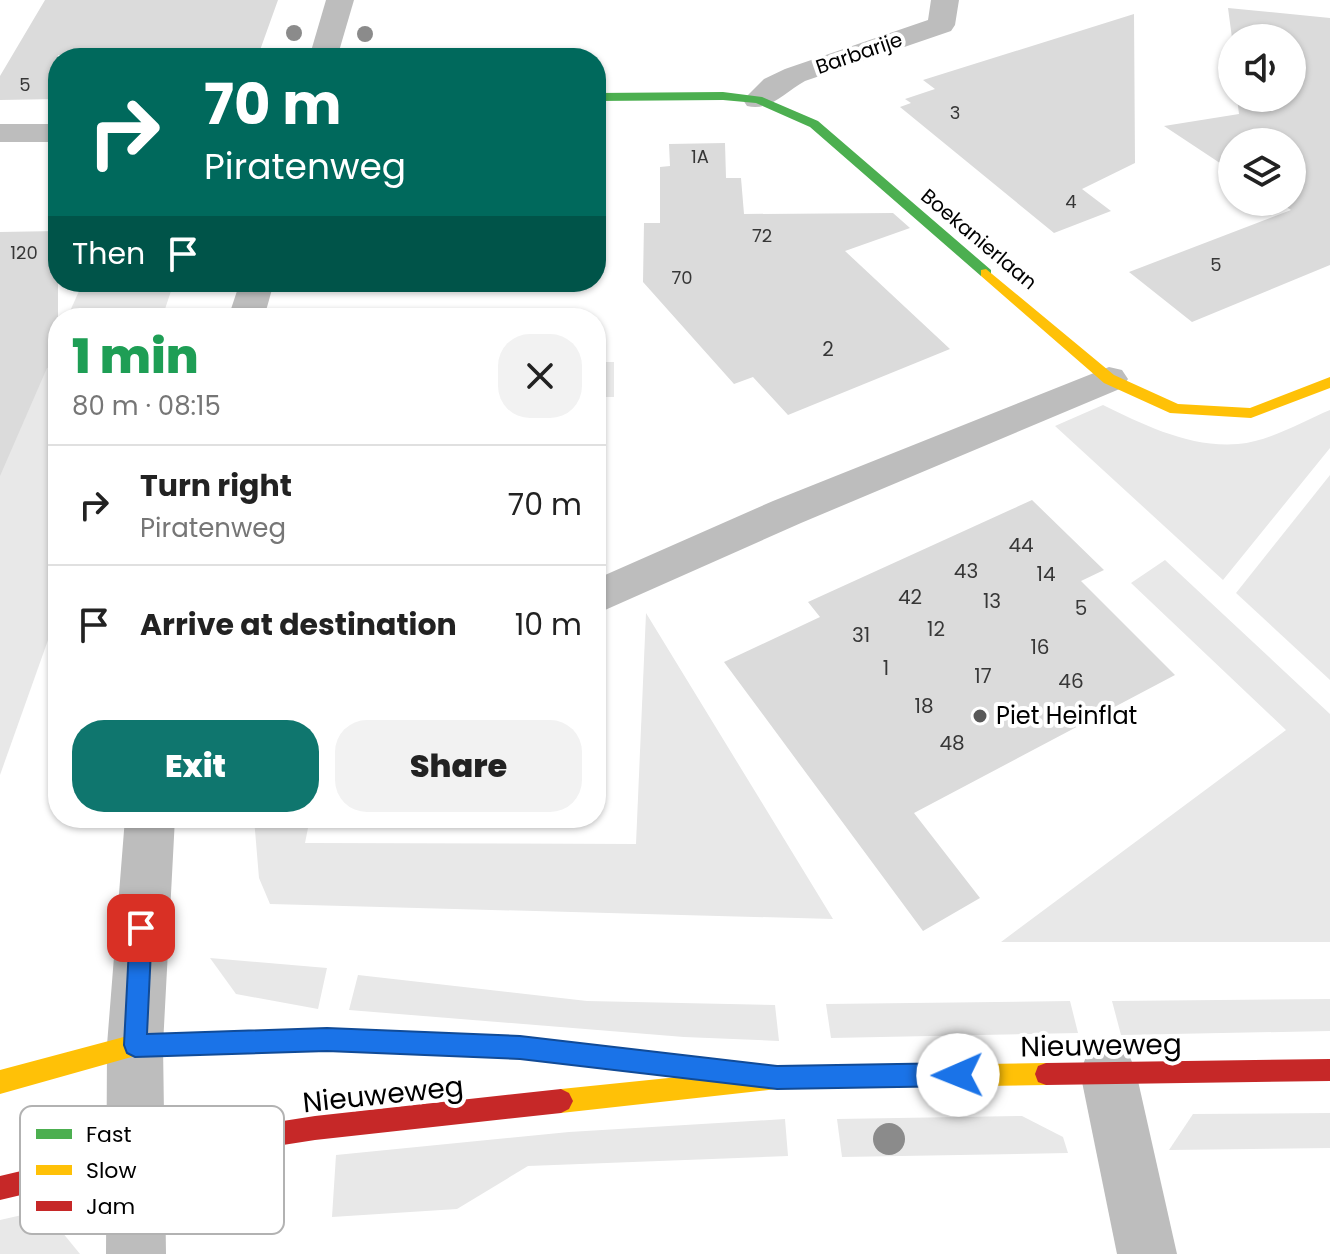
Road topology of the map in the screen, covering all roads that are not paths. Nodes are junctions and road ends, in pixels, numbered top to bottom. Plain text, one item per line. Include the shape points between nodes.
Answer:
1 (340, 0) edge
2 (945, 0) edge
3 (326, 48) edge
4 (606, 97) edge
5 (758, 100) junction
6 (0, 133) edge
7 (48, 133) edge
8 (1109, 379) junction
9 (1328, 386) edge
10 (606, 593) edge
11 (149, 828) edge
12 (135, 1045) junction
13 (1330, 1070) edge
14 (1108, 1072) junction
15 (777, 1078) junction
16 (0, 1082) edge
17 (135, 1106) edge
18 (284, 1133) edge
19 (20, 1183) edge
20 (0, 1188) edge
21 (136, 1234) edge
22 (136, 1254) edge
23 (1147, 1254) edge

1 - 3 street
2 - 5 street, Barbarije via 941,25 795,75
4 - 5 street, Boekanierlaan
5 - 8 street, Boekanierlaan via 814,124
6 - 7 street
8 - 9 street, Boekanierlaan via 1176,409 1251,413
8 - 10 street
11 - 12 street
12 - 15 street, Nieuweweg via 327,1040 520,1048
12 - 16 street, Nieuweweg
12 - 17 street
13 - 14 street, Nieuweweg
14 - 15 street, Nieuweweg
14 - 23 street
15 - 18 street, Nieuweweg
19 - 20 street, Nieuweweg
21 - 22 street

